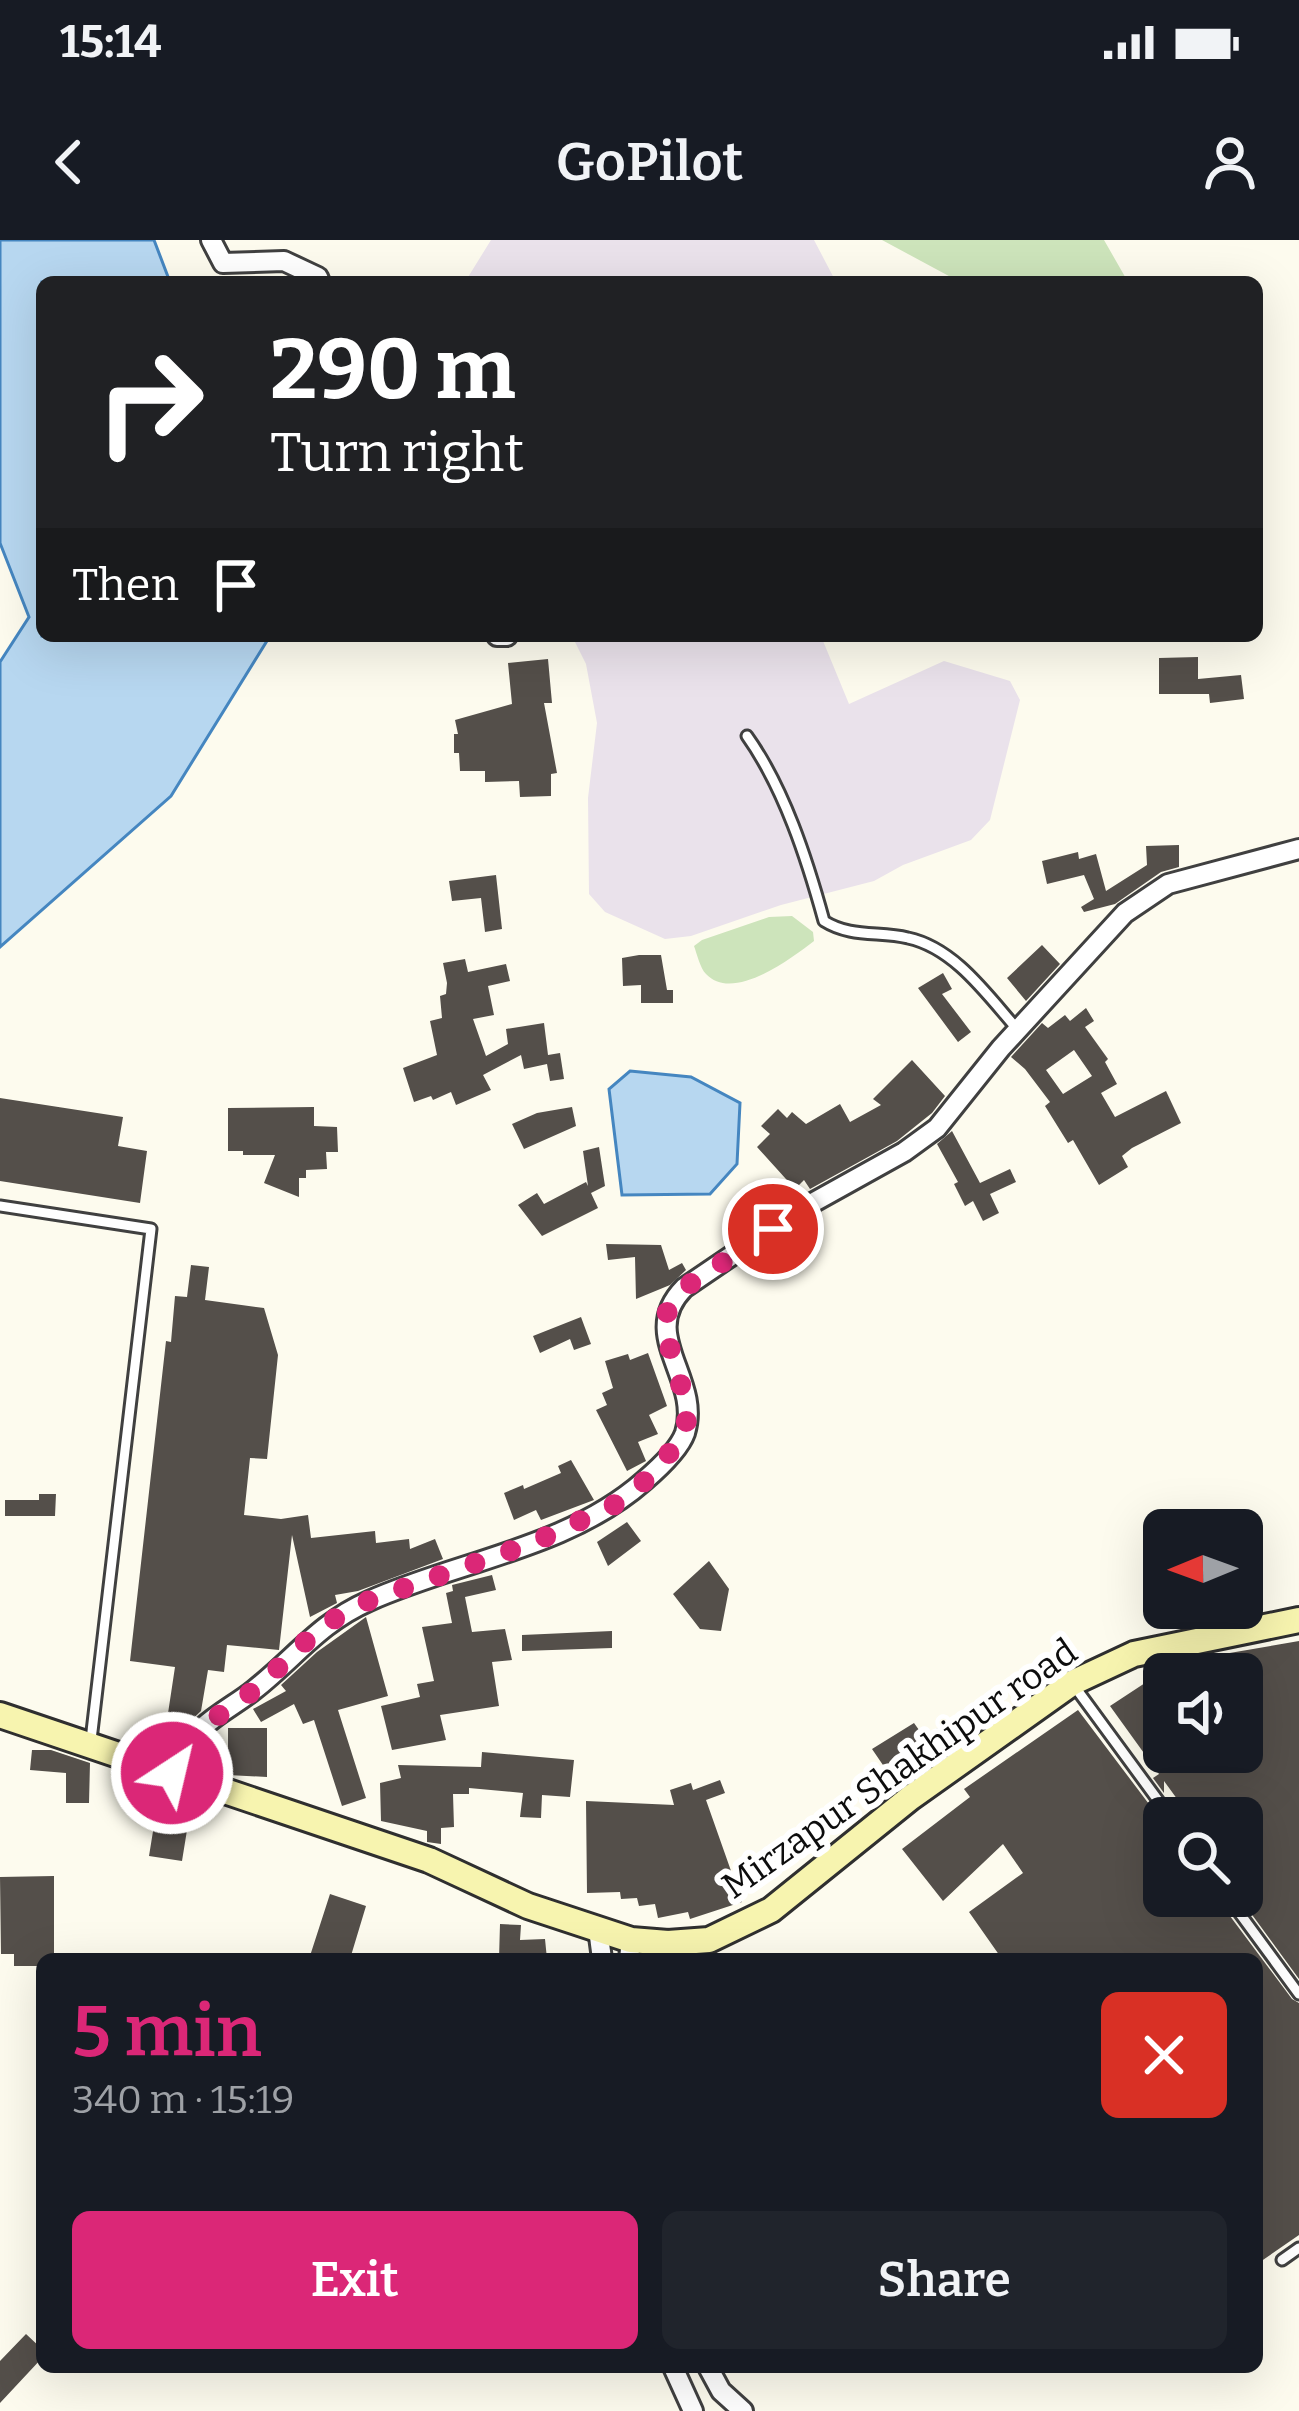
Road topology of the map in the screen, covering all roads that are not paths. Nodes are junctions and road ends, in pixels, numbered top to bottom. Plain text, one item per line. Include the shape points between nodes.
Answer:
1 (212, 240) edge
2 (316, 276) edge
3 (747, 736) dead end
4 (1299, 849) edge
5 (1018, 1030) junction
6 (0, 1206) edge
7 (1299, 1619) edge
8 (1072, 1683) junction
9 (0, 1715) edge
10 (91, 1746) junction
11 (172, 1773) junction
12 (1156, 1797) edge
13 (1242, 1917) edge
14 (598, 1929) junction
15 (630, 1950) edge
16 (601, 1953) edge
17 (1299, 1994) edge
18 (1299, 2248) edge
19 (1282, 2260) dead end
20 (676, 2373) edge
21 (711, 2373) edge
22 (693, 2411) edge
23 (743, 2411) edge

1 - 2 street via 223,262 284,261
3 - 5 lane via 824,921 929,946 960,966
4 - 5 street via 1168,884 1125,913
5 - 11 street via 937,1128 796,1212 673,1299 663,1324 688,1410 684,1436 646,1480 618,1503 530,1544 370,1600 323,1625 200,1729
6 - 10 lane via 151,1229
7 - 8 main road, Mirzapur Shakhipur road via 1134,1654
8 - 12 lane
8 - 15 main road, Mirzapur Shakhipur road via 771,1910 709,1940
9 - 10 main road, Mirzapur Shakhipur road
10 - 11 main road, Mirzapur Shakhipur road
11 - 14 main road, Mirzapur Shakhipur road via 429,1860
13 - 17 lane
14 - 15 main road, Mirzapur Shakhipur road
14 - 16 street
18 - 19 lane
20 - 22 street
21 - 23 street

